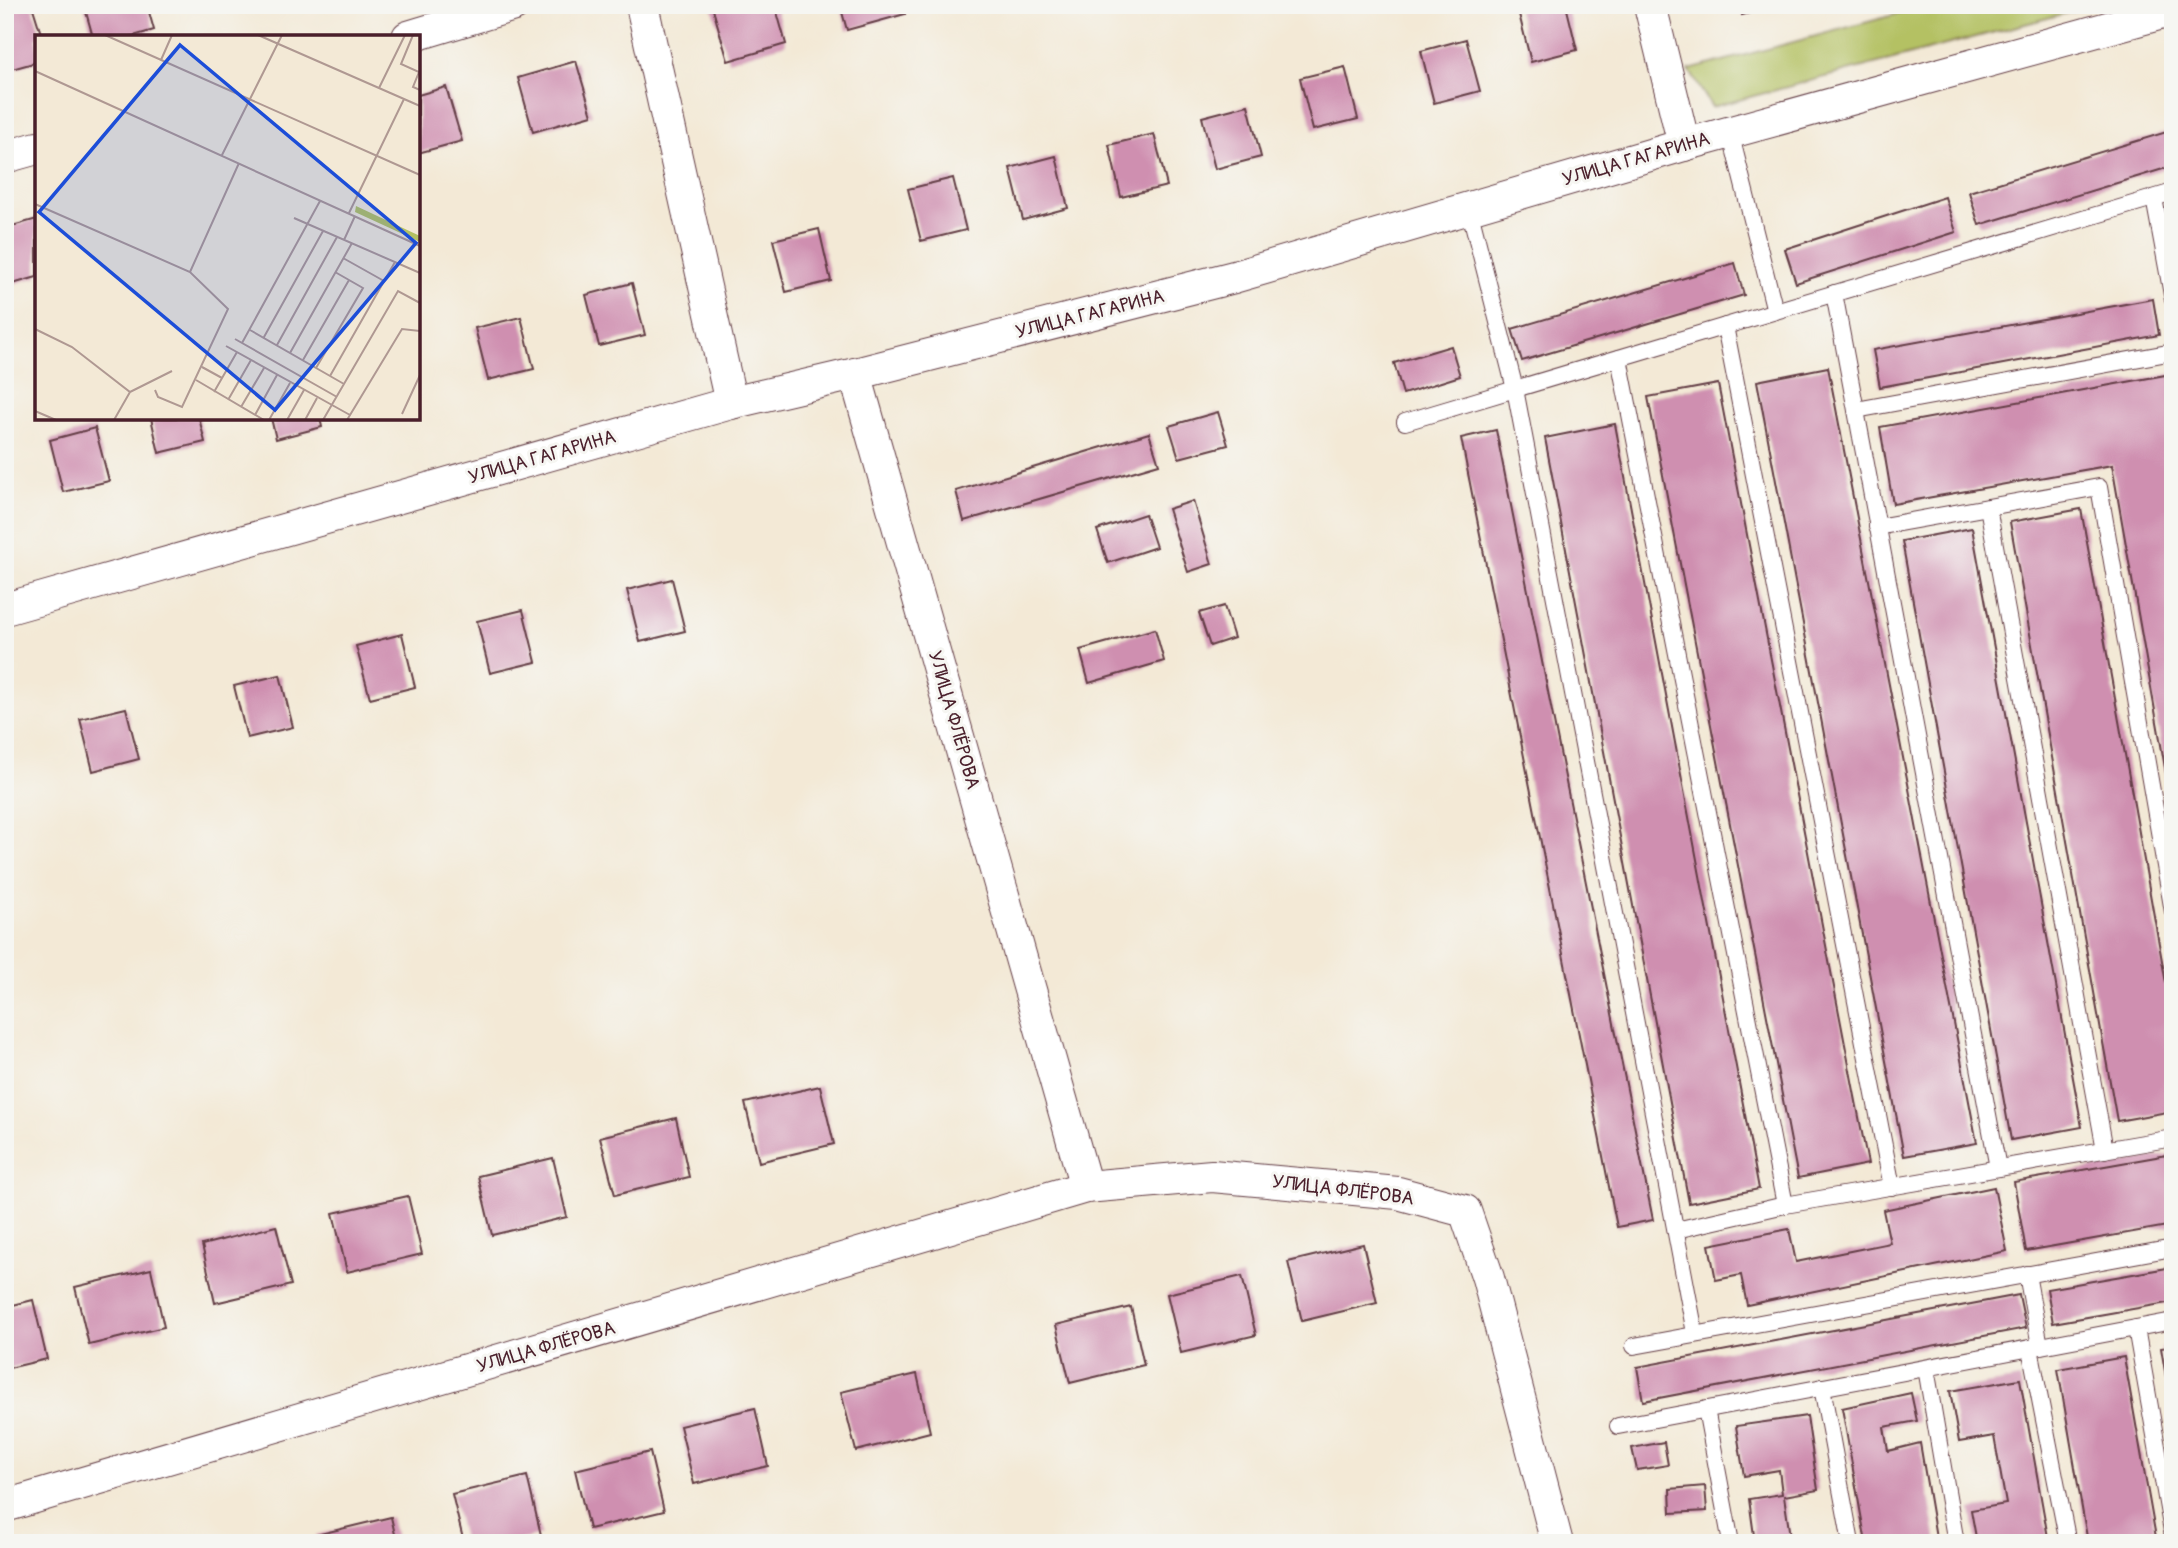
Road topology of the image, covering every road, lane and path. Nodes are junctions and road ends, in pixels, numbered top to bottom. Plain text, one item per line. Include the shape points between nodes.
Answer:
1 (514, 5) edge
2 (642, 5) edge
3 (1650, 5) edge
4 (2173, 10) edge
5 (415, 35) edge
6 (1730, 132) junction
7 (1684, 145) junction
8 (35, 149) edge
9 (5, 157) edge
10 (2173, 192) edge
11 (2154, 198) junction
12 (1469, 208) junction
13 (1833, 293) junction
14 (2173, 300) edge
15 (1775, 311) junction
16 (1725, 326) junction
17 (2173, 352) edge
18 (1619, 358) junction
19 (855, 373) junction
20 (1515, 389) junction
21 (731, 403) junction
22 (1856, 410) junction
23 (1405, 422) dead end
24 (1988, 507) junction
25 (1877, 527) junction
26 (5, 609) edge
27 (2173, 912) edge
28 (2173, 1138) edge
29 (2105, 1150) junction
30 (1998, 1168) junction
31 (1892, 1187) junction
32 (1086, 1188) junction
33 (1786, 1205) junction
34 (1676, 1230) junction
35 (2173, 1248) edge
36 (2027, 1274) junction
37 (2173, 1321) edge
38 (2136, 1328) junction
39 (1695, 1333) junction
40 (1634, 1346) dead end
41 (2035, 1347) junction
42 (1926, 1368) junction
43 (1822, 1387) junction
44 (1706, 1409) junction
45 (1618, 1426) dead end
46 (5, 1506) edge
47 (2173, 1537) edge
48 (1557, 1543) edge
49 (1731, 1543) edge
50 (1851, 1543) edge
51 (1956, 1543) edge
52 (2068, 1543) edge

1 - 5 street
2 - 21 street
3 - 7 street
4 - 6 street, УЛИЦА ГАГАРИНА
6 - 7 street, УЛИЦА ГАГАРИНА
6 - 15 lane
7 - 12 street, УЛИЦА ГАГАРИНА
8 - 9 street
10 - 11 lane
11 - 13 lane
11 - 14 lane
12 - 19 street, УЛИЦА ГАГАРИНА via 1234,277
12 - 20 lane
13 - 15 lane
13 - 22 lane
15 - 16 lane
16 - 18 lane
16 - 31 lane
17 - 22 lane
18 - 20 lane
18 - 33 lane
19 - 21 street, УЛИЦА ГАГАРИНА
19 - 32 street, УЛИЦА ФЛЁРОВА
20 - 23 lane
20 - 34 lane
21 - 26 street, УЛИЦА ГАГАРИНА
22 - 25 lane
24 - 25 lane
24 - 27 lane via 2099,487
24 - 29 lane
25 - 30 lane
28 - 29 lane
29 - 30 lane
30 - 31 lane
31 - 33 lane
32 - 46 street, УЛИЦА ФЛЁРОВА
32 - 48 street, УЛИЦА ФЛЁРОВА via 1212,1176 1398,1193 1465,1211 1488,1278
33 - 34 lane
34 - 39 lane
35 - 36 lane
36 - 39 lane
36 - 41 lane
37 - 38 lane
38 - 41 lane
38 - 47 lane
39 - 40 lane
41 - 42 lane
41 - 52 lane
42 - 43 lane
42 - 51 lane
43 - 44 lane
43 - 50 lane
44 - 45 lane
44 - 49 lane

